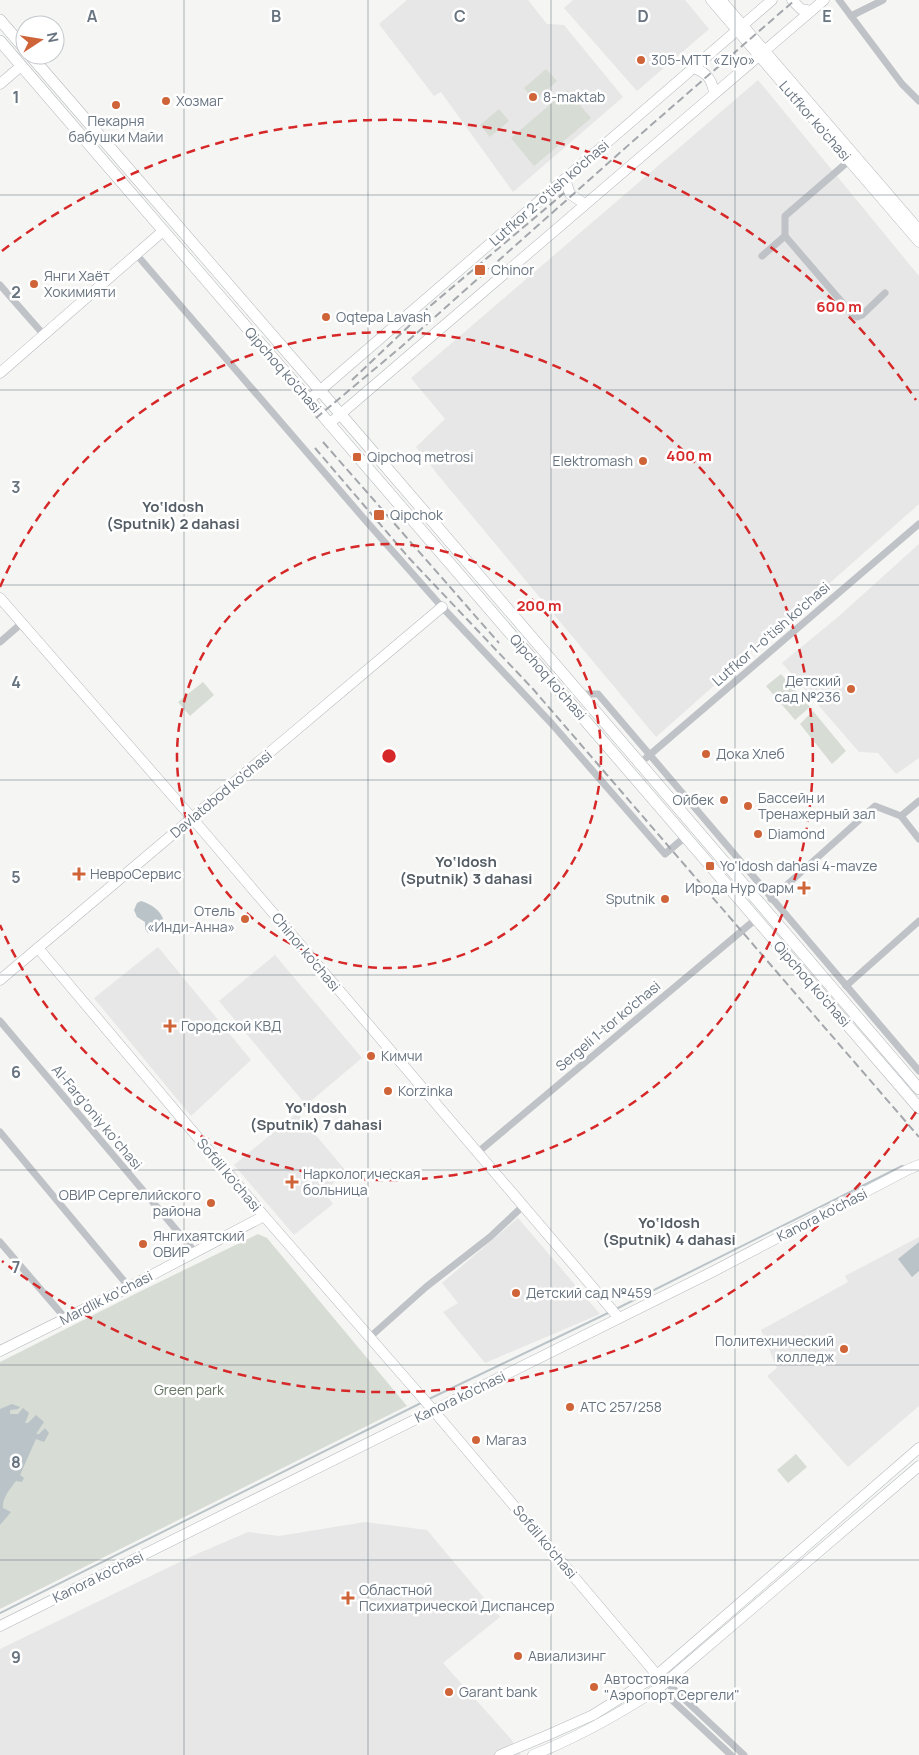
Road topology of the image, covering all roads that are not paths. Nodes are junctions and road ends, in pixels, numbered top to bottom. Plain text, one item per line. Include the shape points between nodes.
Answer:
1 (711, 0) edge
2 (721, 0) edge
3 (772, 0) edge
4 (792, 0) edge
5 (824, 0) edge
6 (838, 0) edge
7 (883, 0) edge
8 (811, 11) junction
9 (851, 16) junction
10 (0, 20) edge
11 (740, 28) junction
12 (15, 37) edge
13 (0, 41) edge
14 (762, 53) junction
15 (39, 65) edge
16 (21, 66) junction
17 (692, 68) junction
18 (0, 84) edge
19 (714, 93) junction
20 (919, 101) edge
21 (852, 158) junction
22 (565, 179) junction
23 (585, 204) junction
24 (919, 230) edge
25 (163, 231) junction
26 (185, 235) junction
27 (784, 236) junction
28 (919, 242) edge
29 (175, 244) junction
30 (136, 254) junction
31 (762, 256) dead end
32 (0, 285) edge
33 (885, 293) dead end
34 (44, 335) junction
35 (0, 373) edge
36 (319, 391) junction
37 (309, 400) junction
38 (340, 414) junction
39 (329, 424) junction
40 (433, 524) junction
41 (919, 524) edge
42 (423, 533) junction
43 (0, 598) edge
44 (442, 607) junction
45 (22, 623) junction
46 (0, 642) edge
47 (580, 694) junction
48 (570, 703) junction
49 (650, 755) junction
50 (640, 764) junction
51 (919, 801) edge
52 (901, 816) junction
53 (192, 818) junction
54 (685, 837) junction
55 (919, 838) edge
56 (713, 848) junction
57 (703, 857) junction
58 (771, 899) junction
59 (756, 919) junction
60 (919, 921) edge
61 (38, 948) junction
62 (0, 980) edge
63 (846, 986) junction
64 (0, 1022) edge
65 (919, 1071) edge
66 (919, 1089) edge
67 (919, 1108) edge
68 (0, 1132) edge
69 (477, 1153) junction
70 (915, 1167) edge
71 (523, 1206) junction
72 (264, 1216) junction
73 (0, 1242) edge
74 (195, 1252) junction
75 (129, 1287) junction
76 (614, 1313) junction
77 (66, 1319) junction
78 (370, 1337) junction
79 (0, 1351) edge
80 (428, 1404) junction
81 (919, 1448) edge
82 (919, 1466) edge
83 (882, 1480) junction
84 (891, 1490) junction
85 (0, 1626) edge
86 (657, 1675) junction
87 (663, 1685) junction
88 (500, 1755) edge
89 (533, 1755) edge
90 (731, 1755) edge
91 (744, 1755) edge

1 - 11 street, Lutfkor ko'chasi
2 - 11 street, Lutfkor ko'chasi
3 - 11 street, Lutfkor 2-o'tish ko'chasi
4 - 8 street via 801,9
5 - 8 street
6 - 9 street
7 - 9 street
8 - 14 street
9 - 20 street via 902,84
10 - 12 main road
11 - 14 street, Lutfkor ko'chasi
11 - 17 street, Lutfkor 2-o'tish ko'chasi
13 - 16 main road, Qipchoq ko'chasi
14 - 19 street
14 - 21 street, Lutfkor ko'chasi
15 - 26 main road, Qipchoq ko'chasi
16 - 18 street
16 - 25 main road, Qipchoq ko'chasi
17 - 19 street via 709,76
17 - 22 street, Lutfkor 2-o'tish ko'chasi
19 - 23 street
21 - 24 street, Lutfkor ko'chasi
21 - 27 street via 785,216
21 - 28 street, Lutfkor ko'chasi
22 - 23 street via 570,194
22 - 36 street, Lutfkor 2-o'tish ko'chasi
23 - 38 street
25 - 29 main road, Qipchoq ko'chasi
25 - 30 street
26 - 29 main road
26 - 36 main road, Qipchoq ko'chasi
27 - 31 street
27 - 33 street via 857,317
29 - 37 main road, Qipchoq ko'chasi
30 - 34 street
30 - 44 street
32 - 34 street
34 - 35 street
36 - 37 street, Lutfkor 2-o'tish ko'chasi
36 - 38 main road, Qipchoq ko'chasi
37 - 39 main road, Qipchoq ko'chasi
38 - 39 street
38 - 40 main road, Qipchoq ko'chasi
39 - 42 main road, Qipchoq ko'chasi
40 - 42 main road
40 - 47 main road, Qipchoq ko'chasi
41 - 49 street, Lutfkor 1-o'tish ko'chasi
42 - 48 main road, Qipchoq ko'chasi
43 - 45 street, Chinor ko'chasi
44 - 53 street, Davlatobod ko'chasi
44 - 54 street via 552,724 664,854
45 - 46 street
45 - 53 street, Chinor ko'chasi
47 - 48 main road
47 - 49 street, Qipchoq ko'chasi via 598,694
47 - 50 main road, Qipchoq ko'chasi
48 - 54 main road, Qipchoq ko'chasi
49 - 50 street, Lutfkor 1-o'tish ko'chasi
49 - 58 street, Qipchoq ko'chasi
50 - 56 main road, Qipchoq ko'chasi
51 - 52 street
52 - 55 street
52 - 58 street via 875,806
53 - 61 street, Davlatobod ko'chasi
53 - 69 street, Chinor ko'chasi
54 - 57 main road, Qipchoq ko'chasi
56 - 57 main road
56 - 66 main road, Qipchoq ko'chasi
57 - 59 main road, Qipchoq ko'chasi
58 - 63 street, Qipchoq ko'chasi
59 - 67 main road, Qipchoq ko'chasi
59 - 69 street, Sergeli 1-tor ko'chasi
60 - 63 street
61 - 62 street, Davlatobod ko'chasi
61 - 72 street, Sofdil ko'chasi
63 - 65 street, Qipchoq ko'chasi
64 - 74 street, Al-Farg‘oniy ko‘chasi
68 - 75 street
69 - 71 street, Chinor ko'chasi
70 - 76 street, Kanora ko'chasi via 712,1272
71 - 76 street, Chinor ko'chasi
71 - 78 street
72 - 74 street, Mardlik ko‘chasi
72 - 78 street, Sofdil ko'chasi
73 - 77 street
74 - 75 street, Mardlik ko‘chasi
75 - 77 street, Mardlik ko‘chasi
76 - 80 street, Kanora ko'chasi
77 - 79 street, Mardlik ko‘chasi
78 - 80 street, Sofdil ko'chasi
80 - 85 street, Kanora ko'chasi
80 - 86 street, Sofdil ko'chasi
81 - 83 street
82 - 84 street
83 - 84 street
83 - 86 street
84 - 87 street
86 - 87 street, Sofdil ko'chasi
86 - 88 street via 593,1715
87 - 89 street via 592,1728
87 - 90 street, Sofdil ko'chasi
87 - 91 street, Sofdil ko'chasi

